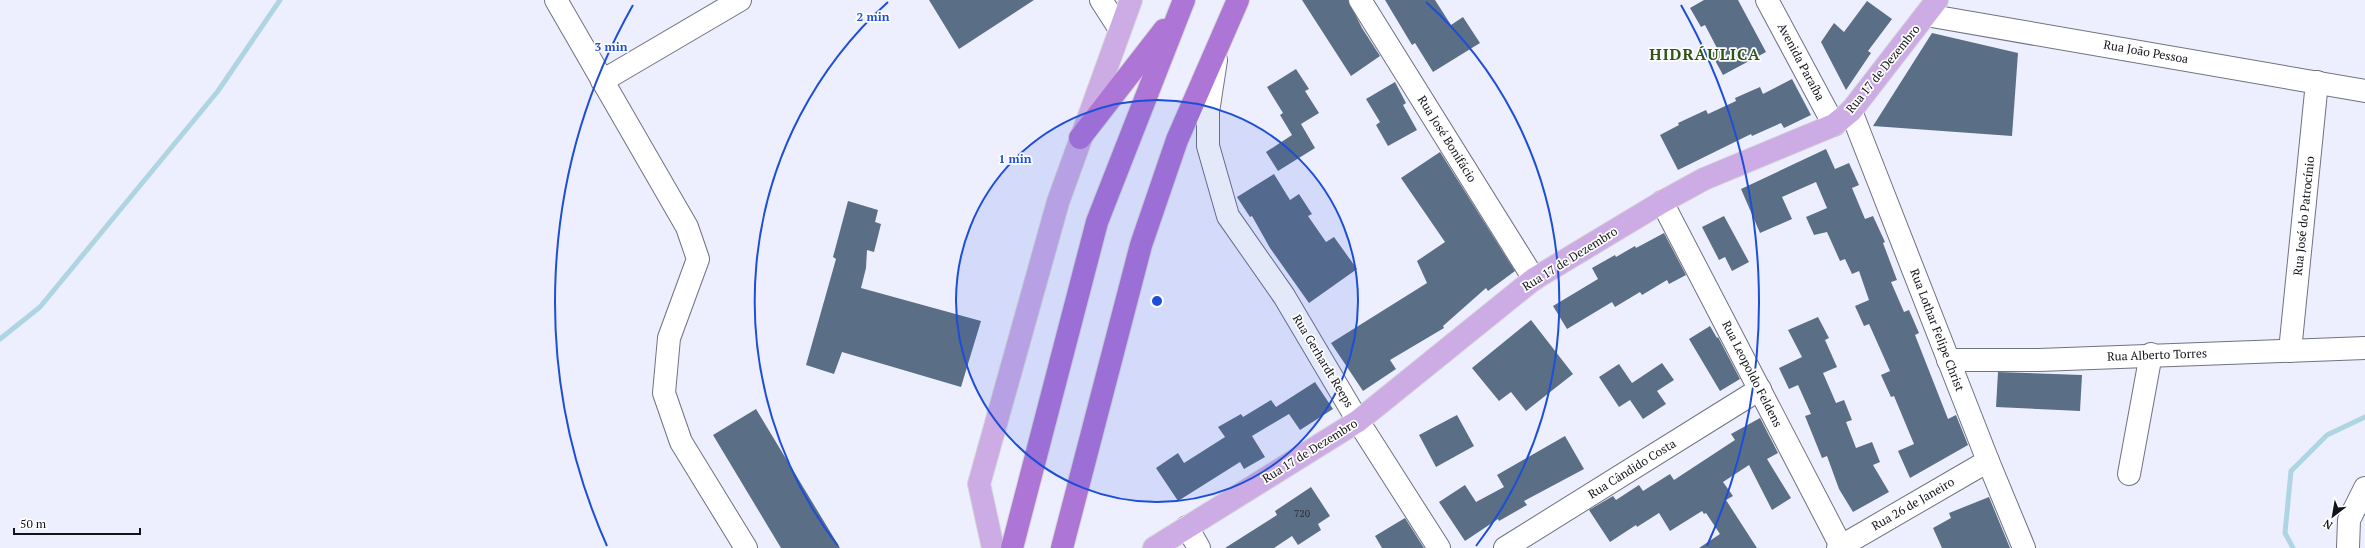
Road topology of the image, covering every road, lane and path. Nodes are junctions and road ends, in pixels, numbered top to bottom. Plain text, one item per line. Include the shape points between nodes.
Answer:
1 (556, 0) edge
2 (740, 0) edge
3 (1101, 0) edge
4 (1131, 0) edge
5 (1238, 0) edge
6 (1360, 0) edge
7 (1767, 0) edge
8 (1182, 5) edge
9 (1932, 7) edge
10 (1119, 28) junction
11 (1221, 38) junction
12 (602, 81) junction
13 (2317, 82) junction
14 (2365, 91) edge
15 (1851, 111) junction
16 (1834, 125) junction
17 (1080, 138) junction
18 (1662, 202) junction
19 (1534, 279) junction
20 (2365, 348) edge
21 (2290, 351) junction
22 (2151, 354) junction
23 (1948, 360) junction
24 (1760, 389) junction
25 (1358, 421) junction
26 (1988, 461) junction
27 (2129, 474) dead end
28 (2365, 488) edge
29 (1186, 527) junction
30 (1839, 547) edge
31 (746, 548) edge
32 (993, 548) edge
33 (1012, 548) edge
34 (1062, 548) edge
35 (1154, 548) edge
36 (1199, 548) edge
37 (1439, 548) edge
38 (1505, 548) edge
39 (2024, 548) edge
40 (2348, 548) edge

1 - 12 street
2 - 12 street
3 - 10 street
4 - 10 main road
5 - 11 highway
6 - 19 street, Rua José Bonifácio
7 - 16 street, Avenida Paraíba
8 - 17 highway
8 - 33 highway via 1098,222
9 - 13 street, Rua João Pessoa
9 - 15 main road, Rua 17 de Dezembro
10 - 17 main road
11 - 25 street, Rua Gerhardt Reeps via 1208,112 1208,146 1228,216 1284,296
11 - 34 highway via 1177,140 1142,245
12 - 31 street via 687,227 698,259 669,338 664,393 681,442
13 - 14 street, Rua João Pessoa
13 - 21 street, Rua José do Patrocínio
15 - 16 main road, Rua 17 de Dezembro
15 - 23 street, Rua Lothar Felipe Christ
16 - 18 main road, Rua 17 de Dezembro via 1704,179
17 - 32 main road via 1058,202 979,484
18 - 19 main road, Rua 17 de Dezembro
18 - 24 street, Rua Leopoldo Feldens
19 - 25 main road, Rua 17 de Dezembro
20 - 21 street, Rua Alberto Torres
21 - 22 street, Rua Alberto Torres
22 - 23 street, Rua Alberto Torres via 2039,360
22 - 27 street
23 - 26 street, Rua Lothar Felipe Christ
24 - 30 street, Rua Leopoldo Feldens
24 - 38 street, Rua Cândido Costa
25 - 29 main road, Rua 17 de Dezembro
25 - 37 street, Rua Gerhardt Reeps
26 - 30 street, Rua 26 de Janeiro
26 - 39 street, Rua Lothar Felipe Christ
28 - 40 street via 2349,520
29 - 35 main road, Rua 17 de Dezembro
29 - 36 street

